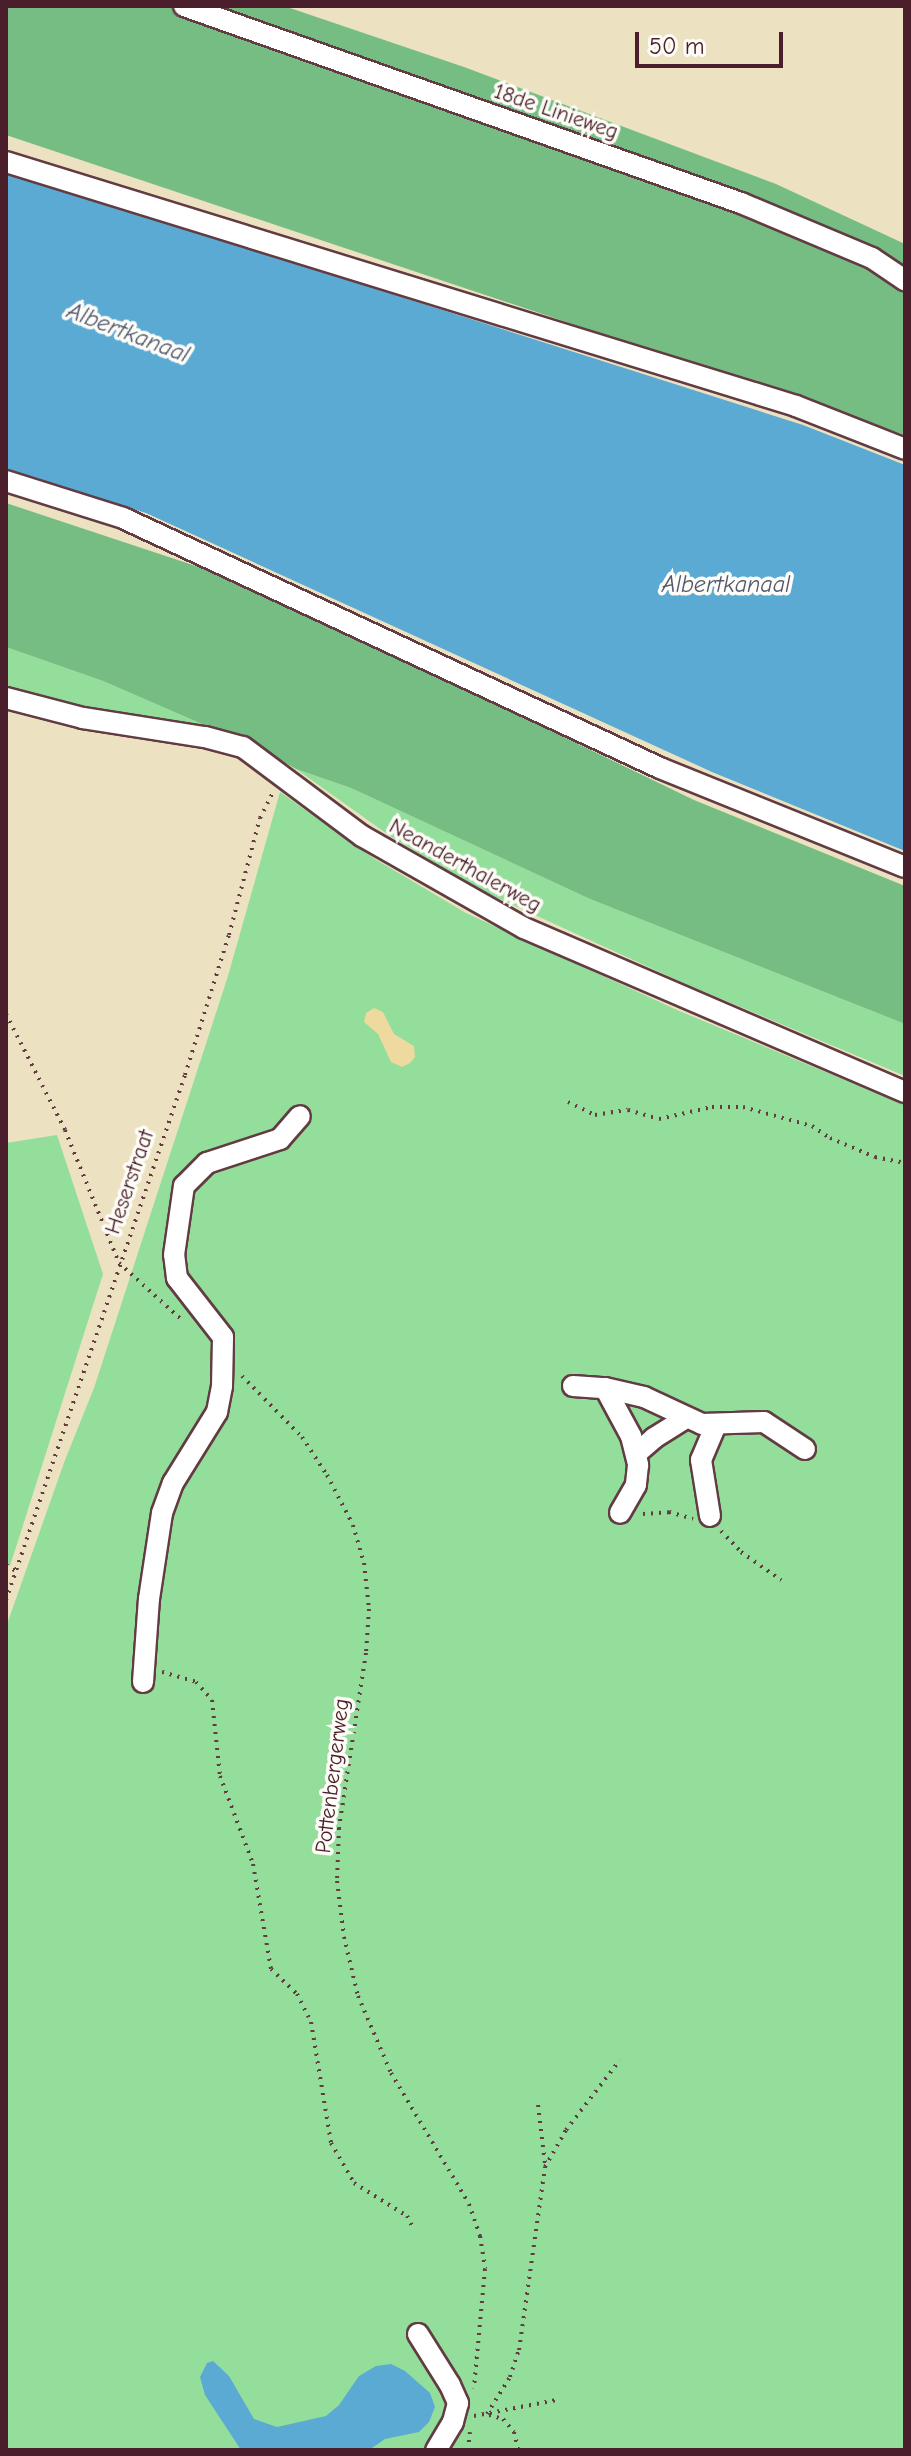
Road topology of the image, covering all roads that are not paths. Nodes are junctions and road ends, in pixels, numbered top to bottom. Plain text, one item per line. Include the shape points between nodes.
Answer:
1 (184, 6) edge
2 (6, 162) edge
3 (905, 280) edge
4 (905, 449) edge
5 (6, 481) edge
6 (6, 698) edge
7 (905, 867) edge
8 (905, 1092) edge
9 (300, 1116) dead end
10 (573, 1386) dead end
11 (605, 1388) junction
12 (686, 1418) junction
13 (716, 1425) junction
14 (805, 1449) dead end
15 (637, 1453) junction
16 (620, 1513) road end
17 (709, 1522) road end
18 (144, 1675) road end
19 (418, 2334) dead end
20 (436, 2450) edge

1 - 3 street, 18de Linieweg via 741,203 872,258
2 - 4 street via 796,406
5 - 7 street via 123,518 660,768
6 - 8 street, Neanderthalerweg via 243,747 362,836 524,928
9 - 18 street via 280,1139 207,1163 184,1186 174,1255 177,1278 223,1337 222,1386 217,1412 178,1473 162,1513
10 - 11 street
11 - 12 street via 644,1397
11 - 15 street
12 - 13 street
12 - 15 street
13 - 14 street via 764,1422
13 - 17 street via 701,1460
15 - 16 street via 636,1485
19 - 20 street via 458,2403

